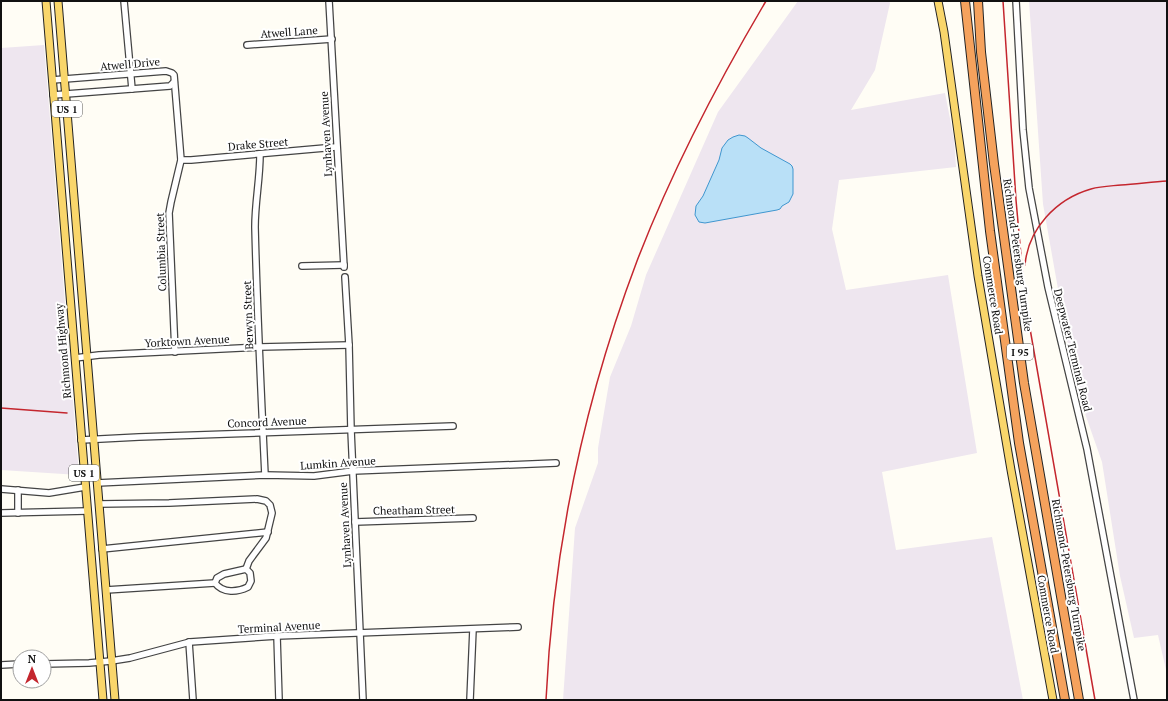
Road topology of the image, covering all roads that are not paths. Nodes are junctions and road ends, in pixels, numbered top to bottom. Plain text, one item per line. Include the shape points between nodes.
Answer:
1 (46, 1) edge
2 (58, 1) edge
3 (124, 1) edge
4 (329, 1) edge
5 (938, 1) edge
6 (978, 1) edge
7 (1016, 1) edge
8 (965, 2) edge
9 (940, 10) junction
10 (332, 39) junction
11 (247, 45) dead end
12 (130, 74) junction
13 (52, 80) junction
14 (64, 80) junction
15 (174, 82) junction
16 (132, 89) junction
17 (66, 94) junction
18 (53, 95) junction
19 (336, 147) junction
20 (260, 154) junction
21 (181, 160) junction
22 (302, 266) dead end
23 (344, 277) dead end
24 (349, 345) junction
25 (260, 348) junction
26 (175, 352) junction
27 (87, 357) junction
28 (75, 358) junction
29 (453, 426) dead end
30 (351, 430) junction
31 (263, 432) junction
32 (93, 439) junction
33 (81, 440) junction
34 (556, 462) dead end
35 (353, 471) junction
36 (265, 475) junction
37 (97, 483) junction
38 (85, 487) junction
39 (1, 489) edge
40 (18, 490) junction
41 (99, 504) junction
42 (87, 511) junction
43 (1, 513) edge
44 (18, 513) junction
45 (473, 518) dead end
46 (355, 522) junction
47 (268, 532) junction
48 (102, 549) junction
49 (246, 569) junction
50 (215, 583) junction
51 (106, 590) junction
52 (518, 627) dead end
53 (473, 629) junction
54 (360, 634) junction
55 (277, 636) junction
56 (190, 642) junction
57 (112, 661) junction
58 (100, 663) junction
59 (12, 664) edge
60 (52, 664) edge
61 (1, 665) edge
62 (102, 700) edge
63 (115, 700) edge
64 (193, 700) edge
65 (279, 700) edge
66 (363, 700) edge
67 (470, 700) edge
68 (1048, 700) edge
69 (1053, 700) edge
70 (1065, 700) edge
71 (1079, 700) edge
72 (1134, 700) edge

1 - 13 main road, Richmond Highway / US 1
2 - 14 main road, Richmond Highway / US 1
3 - 12 street
4 - 10 street, Lynhaven Avenue
5 - 9 main road, Commerce Road
6 - 71 highway, Richmond-Petersburg Turnpike / I 95 via 994,164 1024,382
7 - 72 street, Deepwater Terminal Road via 1029,188 1048,287 1087,449
8 - 70 highway, Richmond-Petersburg Turnpike / I 95 via 990,231 1019,444
9 - 68 main road, Commerce Road via 939,27 968,236
9 - 69 main road, Commerce Road via 978,276
10 - 11 street, Atwell Lane
10 - 19 street, Lynhaven Avenue
12 - 14 street, Atwell Drive
12 - 15 street, Atwell Drive via 169,72 174,75
12 - 16 street
13 - 14 street, Atwell Drive
13 - 18 main road, Richmond Highway / US 1
14 - 17 main road, Richmond Highway / US 1
15 - 16 street via 170,86
15 - 21 street, Columbia Street
16 - 17 street
17 - 18 street
17 - 27 main road, Richmond Highway / US 1
18 - 28 main road, Richmond Highway / US 1
19 - 20 street, Drake Street
19 - 22 street, Lynhaven Avenue via 344,266
20 - 21 street, Drake Street
20 - 25 street, Berwyn Street via 255,225
21 - 26 street, Columbia Street via 169,213
23 - 24 street, Lynhaven Avenue
24 - 25 street, Yorktown Avenue
24 - 30 street, Lynhaven Avenue
25 - 26 street, Yorktown Avenue
25 - 31 street, Berwyn Street
26 - 27 street, Yorktown Avenue
27 - 28 street, Yorktown Avenue
27 - 32 main road, Richmond Highway / US 1
28 - 33 main road, Richmond Highway / US 1
29 - 30 street, Concord Avenue
30 - 31 street, Concord Avenue
30 - 35 street, Lynhaven Avenue
31 - 32 street, Concord Avenue
31 - 36 street, Berwyn Street
32 - 33 street, Concord Avenue
32 - 37 main road, Richmond Highway / US 1
33 - 38 main road, Richmond Highway / US 1
34 - 35 street, Lumkin Avenue
35 - 36 street, Lumkin Avenue via 314,476
35 - 46 street, Lynhaven Avenue
36 - 37 street, Lumkin Avenue
37 - 41 main road, Richmond Highway / US 1
38 - 40 street via 49,493
38 - 42 main road, Richmond Highway / US 1
39 - 40 street
40 - 44 street
41 - 47 street via 169,504 257,499 270,505 272,513
41 - 48 main road, Richmond Highway / US 1
42 - 44 street
42 - 58 main road, Richmond Highway / US 1
43 - 44 street
45 - 46 street, Cheatham Street
46 - 54 street, Lynhaven Avenue
47 - 48 street
47 - 49 street
48 - 51 main road, Richmond Highway / US 1
49 - 50 street via 224,574 217,578
49 - 50 street via 250,573 251,581 248,587 232,591 224,590
50 - 51 street
51 - 57 main road, Richmond Highway / US 1
52 - 53 street, Terminal Avenue
53 - 54 street, Terminal Avenue
53 - 67 street
54 - 55 street, Terminal Avenue
54 - 66 street, Lynhaven Avenue
55 - 56 street, Terminal Avenue
55 - 65 street
56 - 57 street, Terminal Avenue
56 - 64 street
57 - 58 street, Terminal Avenue
57 - 63 main road, Richmond Highway / US 1
58 - 60 street, Terminal Avenue
58 - 62 main road, Richmond Highway / US 1
59 - 61 street

